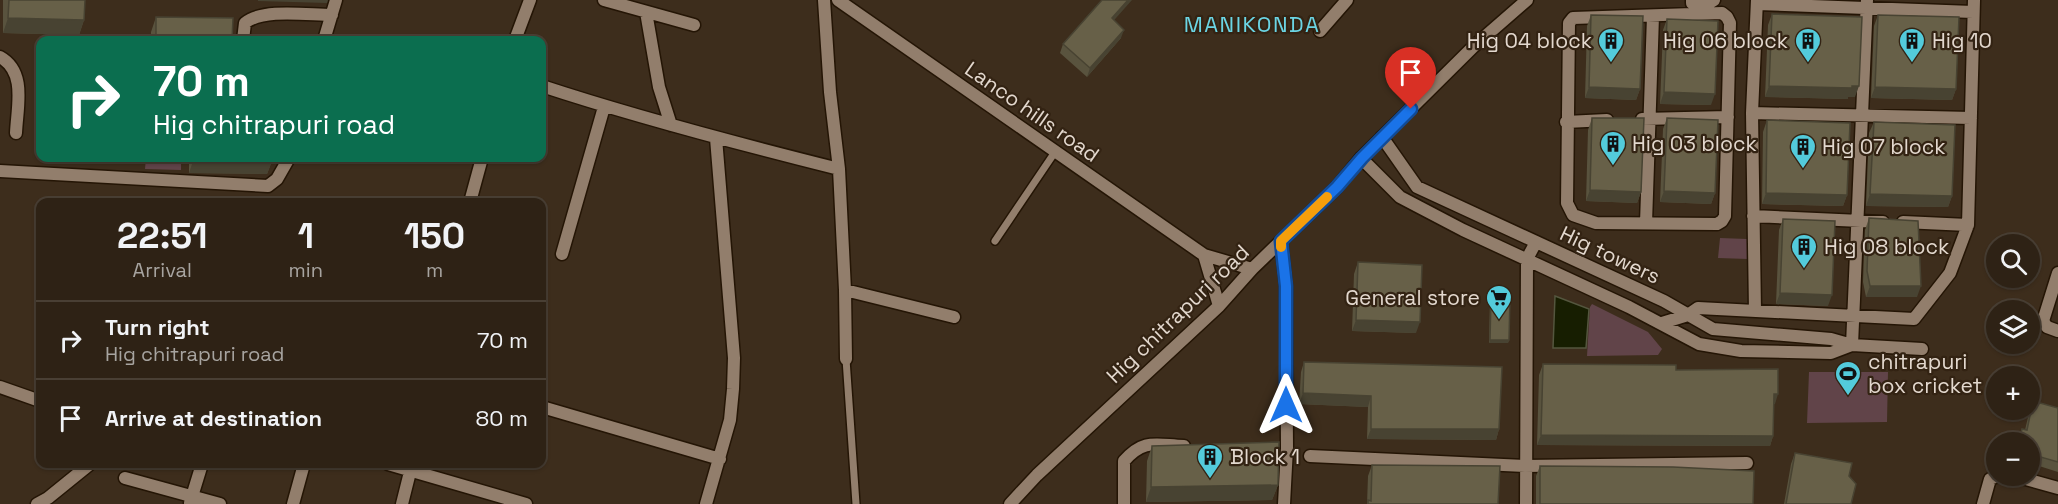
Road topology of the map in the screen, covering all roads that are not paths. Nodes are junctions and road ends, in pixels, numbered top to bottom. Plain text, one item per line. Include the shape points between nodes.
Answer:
1 (336, 0) edge
2 (530, 0) edge
3 (604, 0) edge
4 (824, 0) edge
5 (838, 0) edge
6 (1347, 0) edge
7 (1527, 0) edge
8 (1692, 0) edge
9 (1757, 2) edge
10 (1867, 4) edge
11 (1707, 6) edge
12 (1974, 6) edge
13 (646, 12) junction
14 (332, 15) junction
15 (1653, 16) junction
16 (694, 25) dead end
17 (1320, 31) dead end
18 (243, 36) edge
19 (325, 36) edge
20 (516, 36) edge
21 (0, 57) edge
22 (546, 87) edge
23 (604, 106) junction
24 (1752, 113) junction
25 (1862, 115) junction
26 (1728, 117) junction
27 (1971, 118) junction
28 (1649, 119) junction
29 (1566, 122) junction
30 (670, 125) junction
31 (16, 133) dead end
32 (1382, 137) junction
33 (716, 138) junction
34 (1055, 152) junction
35 (1362, 158) junction
36 (287, 162) edge
37 (481, 162) edge
38 (838, 169) junction
39 (0, 171) edge
40 (471, 198) edge
41 (1753, 216) junction
42 (1858, 220) junction
43 (1646, 223) junction
44 (1968, 225) junction
45 (995, 241) dead end
46 (1281, 241) junction
47 (1536, 242) junction
48 (562, 254) dead end
49 (1204, 255) junction
50 (1527, 259) junction
51 (1252, 269) junction
52 (2058, 273) edge
53 (845, 290) junction
54 (1219, 306) junction
55 (1755, 311) junction
56 (1688, 315) junction
57 (1854, 316) junction
58 (954, 317) dead end
59 (1662, 323) junction
60 (2058, 331) edge
61 (1852, 345) junction
62 (1922, 349) dead end
63 (846, 359) joint
64 (0, 387) edge
65 (36, 400) edge
66 (546, 408) edge
67 (1198, 446) edge
68 (1310, 456) dead end
69 (720, 459) junction
70 (1747, 463) dead end
71 (1526, 466) junction
72 (85, 468) edge
73 (201, 468) edge
74 (303, 468) edge
75 (411, 468) edge
76 (418, 468) edge
77 (125, 478) dead end
78 (2040, 483) edge
79 (1988, 486) edge
80 (2058, 488) edge
81 (191, 500) edge
82 (37, 504) edge
83 (220, 504) edge
84 (293, 504) edge
85 (402, 504) edge
86 (526, 504) edge
87 (706, 504) edge
88 (856, 504) edge
89 (1010, 504) edge
90 (1124, 504) edge
91 (1284, 504) edge
92 (1526, 504) edge
93 (1983, 504) edge

1 - 14 street
2 - 20 street
3 - 13 street
4 - 38 street
5 - 34 street, Lanco hills road
6 - 17 street
7 - 32 street, Hig chitrapuri road
8 - 11 street
9 - 10 street
9 - 24 street
10 - 12 street
10 - 25 street
11 - 15 street
11 - 26 street via 1722,13 1730,23
12 - 27 street
13 - 16 street
13 - 30 street
14 - 18 street via 251,18 245,23
14 - 19 street
15 - 28 street
15 - 29 street via 1574,18 1569,23
21 - 31 street via 9,62 18,77
22 - 23 street
23 - 30 street
23 - 48 street
24 - 25 street
24 - 41 street
25 - 27 street
25 - 42 street
26 - 28 street
26 - 43 street via 1722,221
27 - 44 street
28 - 29 street
28 - 43 street
29 - 43 street via 1567,203 1573,215 1596,223
30 - 33 street
32 - 35 street, Hig chitrapuri road
32 - 47 street, Hig towers via 1417,188
33 - 38 street
33 - 69 street via 734,358 730,420
34 - 45 lane
34 - 49 street, Lanco hills road
35 - 46 street, Hig chitrapuri road
35 - 50 street via 1400,197
36 - 39 street via 268,186
37 - 40 street
38 - 53 street
41 - 42 street
41 - 55 street
42 - 44 street
42 - 57 street
44 - 57 street via 1950,273 1914,319
46 - 51 street, Hig chitrapuri road
46 - 91 street via 1286,286
47 - 50 street
47 - 56 street, Hig towers
49 - 51 street, Lanco hills road
49 - 54 street
50 - 59 street
50 - 71 street
51 - 54 street, Hig chitrapuri road
52 - 60 street via 2043,321
53 - 58 street
53 - 63 street
54 - 89 street, Hig chitrapuri road
55 - 56 street via 1698,309
55 - 57 street
56 - 59 street
56 - 61 street, Hig towers via 1713,329 1832,339
57 - 61 street
59 - 61 street via 1699,344 1741,351 1831,353
61 - 62 street
63 - 88 lane
64 - 65 street
66 - 69 street
67 - 90 street via 1143,445 1134,450 1124,461
68 - 71 street
69 - 87 street
70 - 71 street
71 - 92 street
72 - 82 street
73 - 81 street
74 - 84 street
75 - 85 street
76 - 86 street
77 - 81 street
78 - 80 street
79 - 93 street
81 - 83 street

